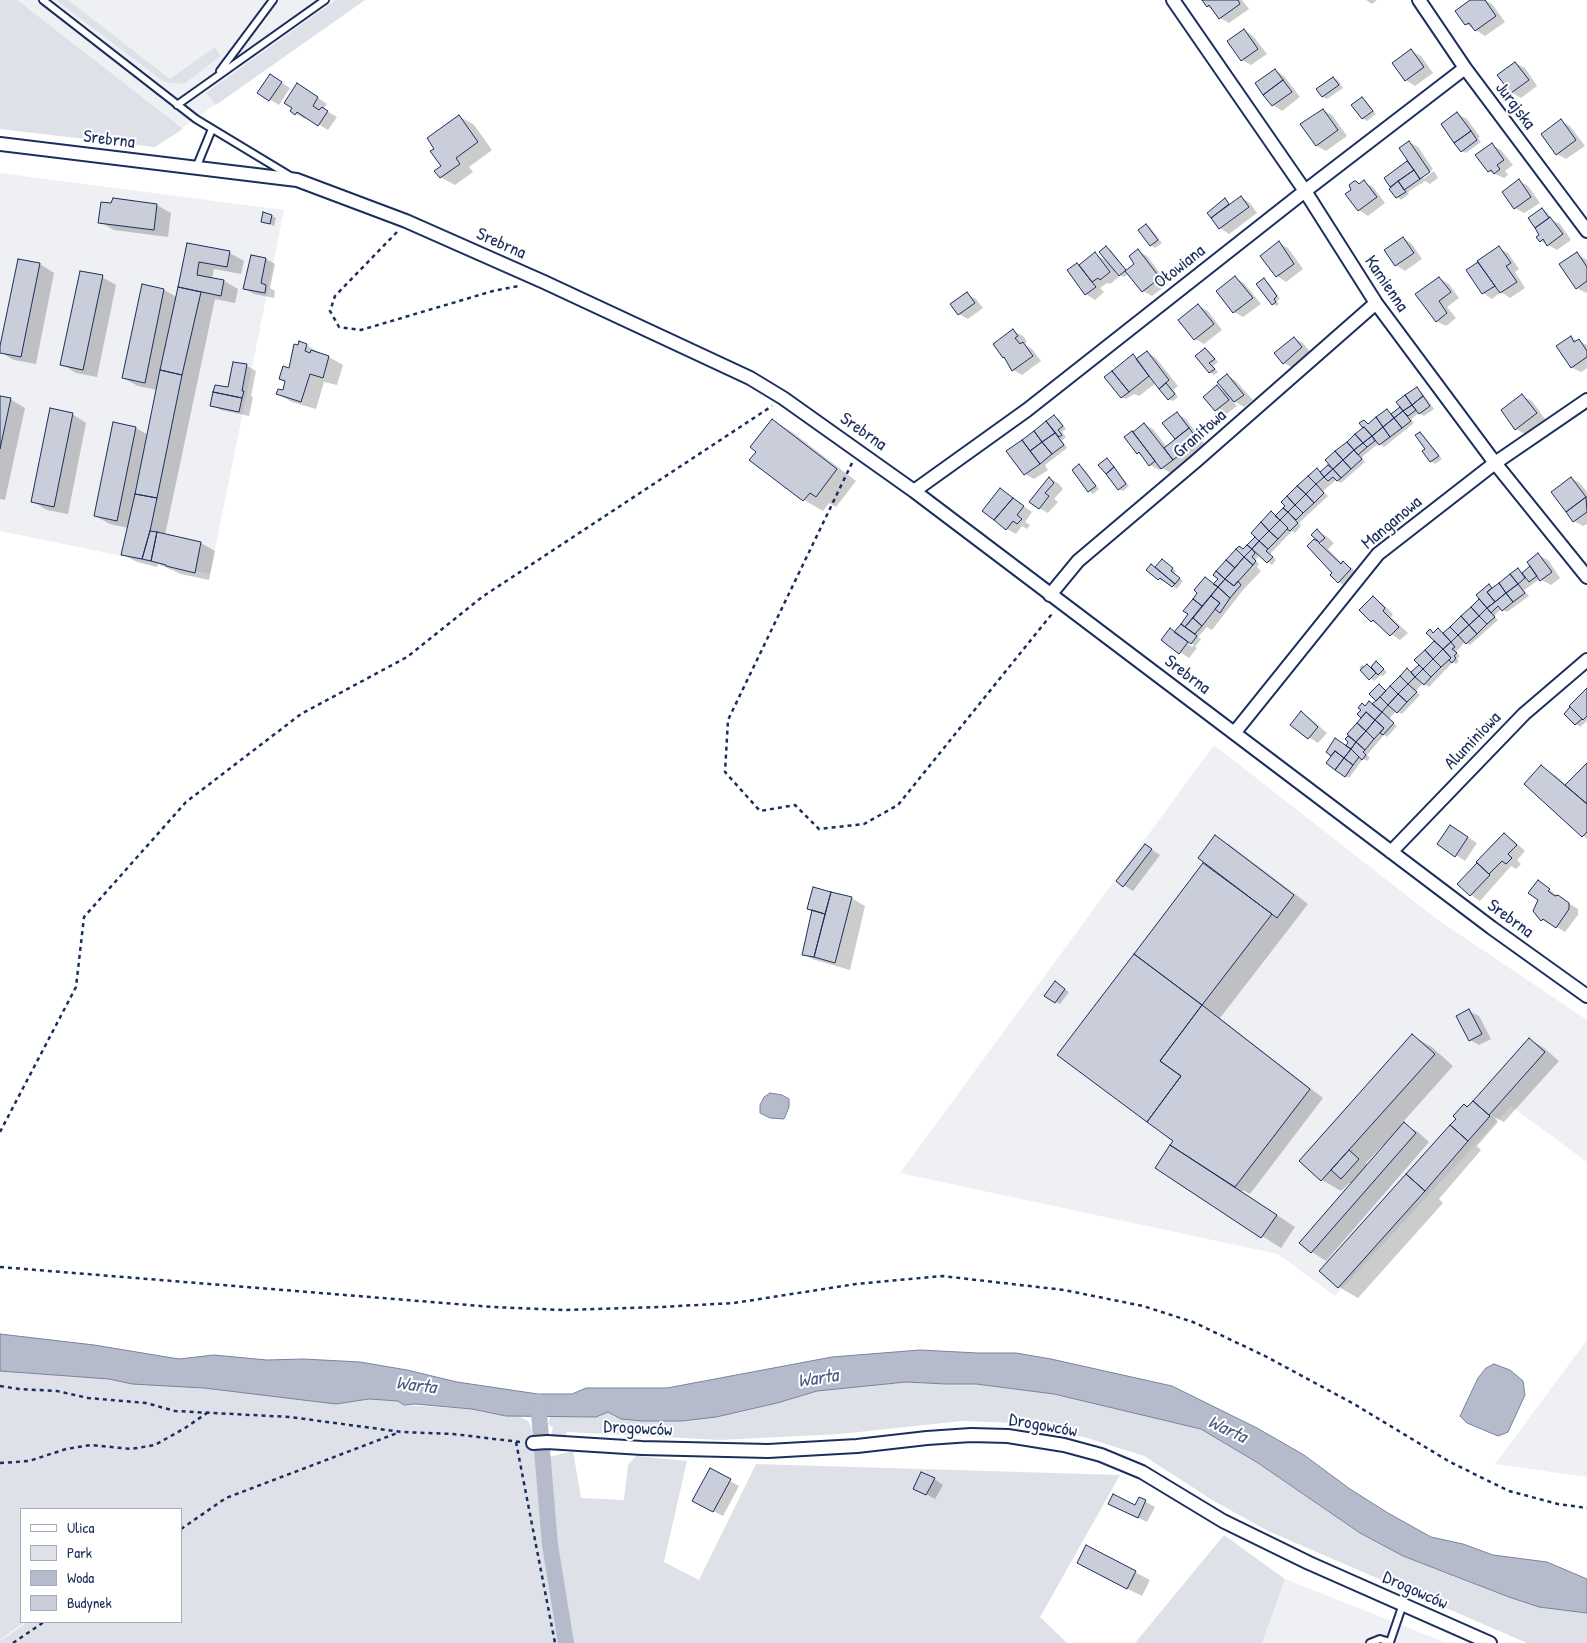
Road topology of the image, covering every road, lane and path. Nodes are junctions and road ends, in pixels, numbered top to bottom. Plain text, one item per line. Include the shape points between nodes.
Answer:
1 (43, 0) edge
2 (273, 0) edge
3 (325, 0) edge
4 (1173, 0) edge
5 (1419, 0) edge
6 (1466, 68) junction
7 (216, 77) junction
8 (177, 104) junction
9 (212, 128) junction
10 (0, 144) edge
11 (196, 168) junction
12 (297, 180) junction
13 (1305, 191) junction
14 (406, 221) junction
15 (1587, 230) edge
16 (544, 282) junction
17 (1376, 303) junction
18 (783, 398) junction
19 (1587, 400) edge
20 (858, 450) junction
21 (1495, 463) junction
22 (914, 491) junction
23 (1587, 577) edge
24 (1050, 595) junction
25 (1587, 660) edge
26 (1235, 732) junction
27 (1391, 852) junction
28 (1587, 996) edge
29 (0, 1132) edge
30 (0, 1267) edge
31 (0, 1386) edge
32 (207, 1413) junction
33 (402, 1432) junction
34 (516, 1442) junction
35 (534, 1443) joint
36 (0, 1463) edge
37 (1587, 1508) edge
38 (182, 1528) edge
39 (1403, 1604) junction
40 (43, 1623) edge
41 (1392, 1642) edge
42 (13, 1643) edge
43 (555, 1643) edge
44 (1370, 1643) edge
45 (1490, 1643) edge

1 - 8 lane
2 - 7 lane
3 - 7 lane
4 - 13 street, Kamienna
5 - 6 street, Jurajska
6 - 13 street, Ołowiana
6 - 15 street, Jurajska
7 - 8 lane
8 - 9 lane
9 - 11 lane
9 - 12 lane
10 - 11 street, Srebrna
11 - 12 street, Srebrna
12 - 14 street, Srebrna
13 - 17 street, Kamienna
13 - 22 street, Ołowiana via 1027,410
14 - 16 street, Srebrna
14 - 16 path via 336,296 330,311 339,328 361,330 493,291
16 - 18 street, Srebrna via 750,378
17 - 21 street, Kamienna
17 - 24 street, Granitowa via 1078,561
18 - 20 street, Srebrna
18 - 29 path via 482,597 408,657 301,714 186,802 84,917 76,987
19 - 21 street, Manganowa
20 - 22 street, Srebrna
20 - 24 path via 728,720 724,772 760,811 795,805 819,829 864,824 898,805 1051,615
21 - 23 street, Kamienna
21 - 26 street, Manganowa via 1378,554
22 - 24 street, Srebrna
24 - 26 street, Srebrna
25 - 27 street, Aluminiowa via 1524,714
26 - 27 street, Srebrna
27 - 28 street, Srebrna
30 - 37 path via 563,1310 734,1303 856,1284 942,1276 1064,1290 1143,1306 1193,1322 1265,1356 1354,1404 1450,1462 1509,1490 1558,1504
31 - 32 path
32 - 33 path via 290,1417
32 - 36 path via 155,1445 132,1449 91,1445 29,1461
33 - 34 path
33 - 38 path via 226,1498
34 - 35 path
34 - 43 path
35 - 39 street, Drogowców via 768,1451 971,1435 1008,1436 1064,1445 1102,1455 1142,1472 1223,1521
39 - 41 lane
39 - 45 street, Drogowców
40 - 42 path
41 - 44 lane via 1380,1639

